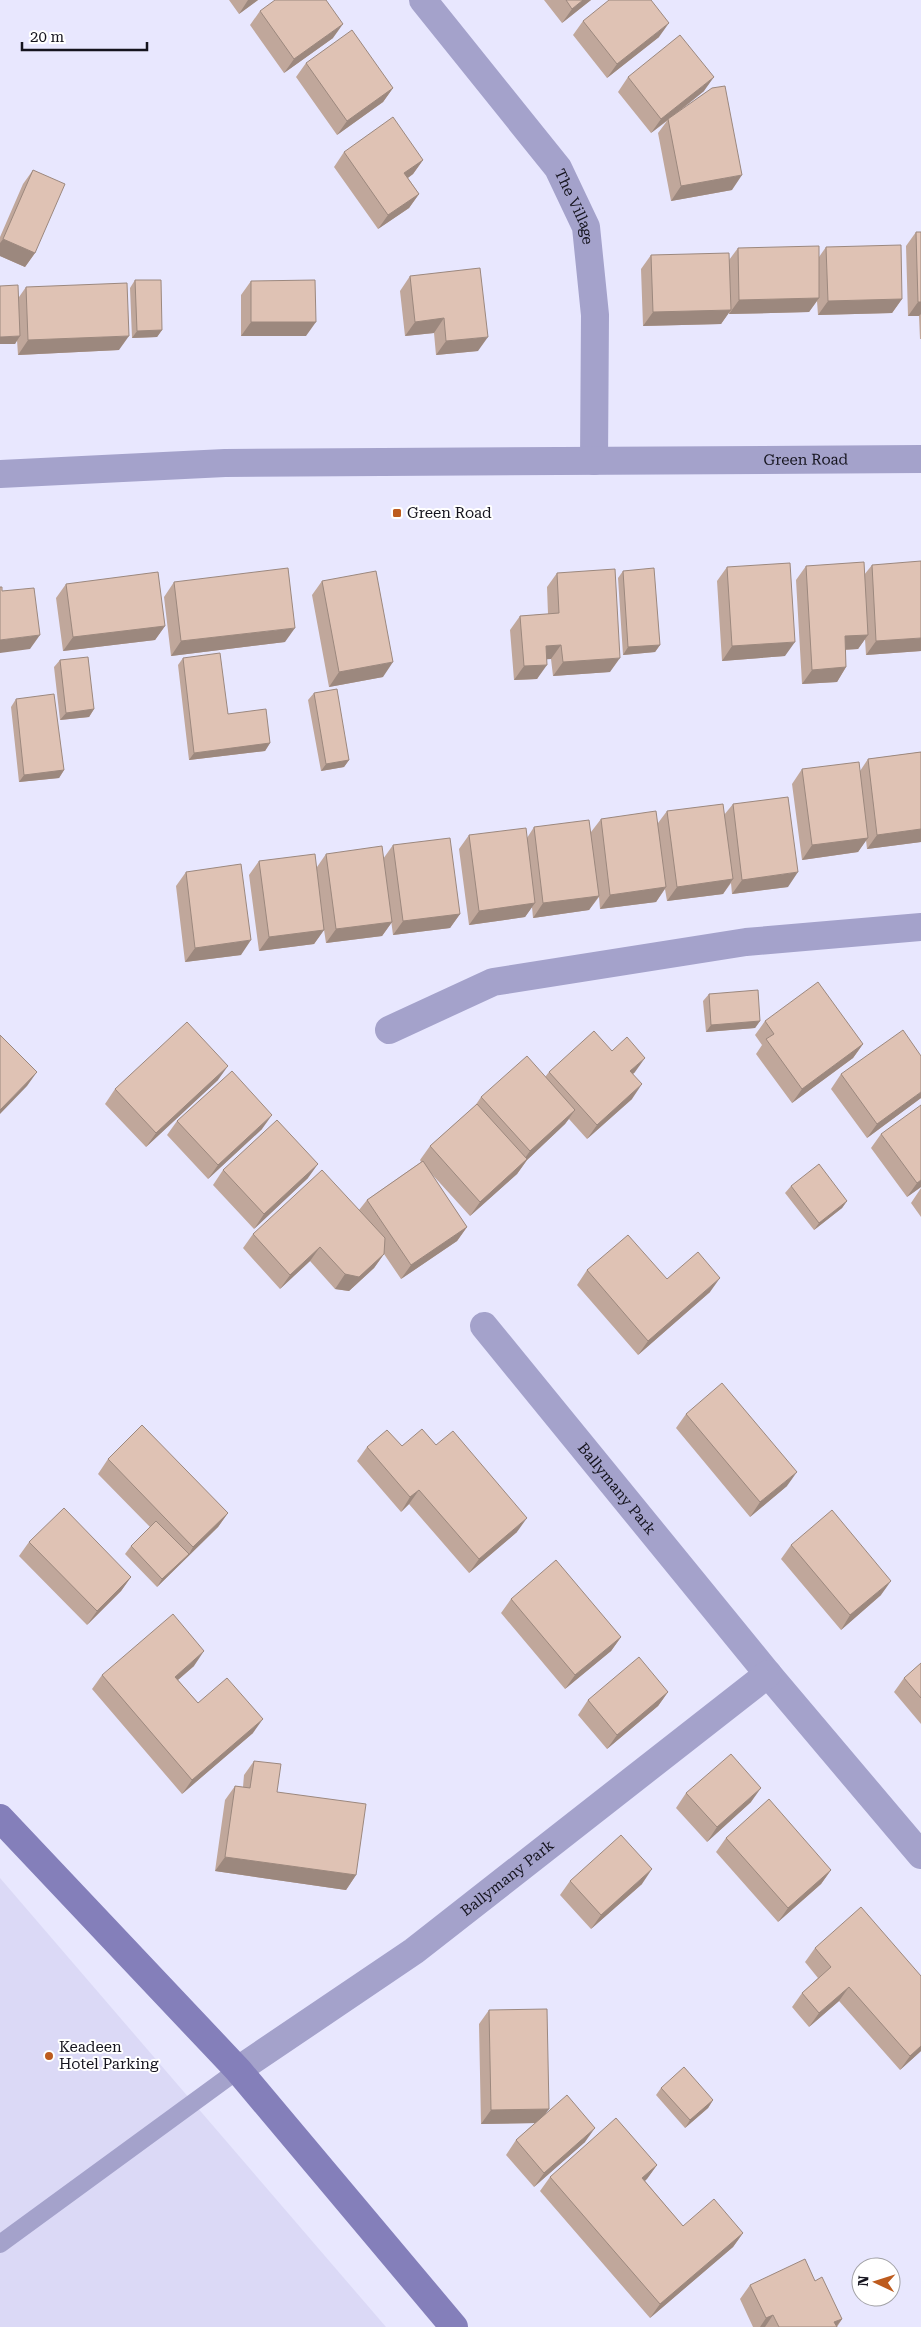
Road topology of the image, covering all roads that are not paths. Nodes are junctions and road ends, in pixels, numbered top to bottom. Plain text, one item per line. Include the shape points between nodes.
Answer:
1 (423, 0) edge
2 (921, 459) edge
3 (594, 461) junction
4 (0, 474) edge
5 (921, 927) edge
6 (389, 1030) dead end
7 (484, 1326) dead end
8 (768, 1674) junction
9 (0, 1818) edge
10 (921, 1856) edge
11 (238, 2070) junction
12 (0, 2244) edge
13 (454, 2327) edge

1 - 3 street, The Village via 558,168 586,227 595,315
2 - 3 street, Green Road
3 - 4 street, Green Road via 225,463
5 - 6 street via 746,942 493,982
7 - 8 street, Ballymany Park
8 - 10 street, Ballymany Park
8 - 11 street, Ballymany Park via 414,1951
9 - 11 main road
11 - 12 lane
11 - 13 main road

